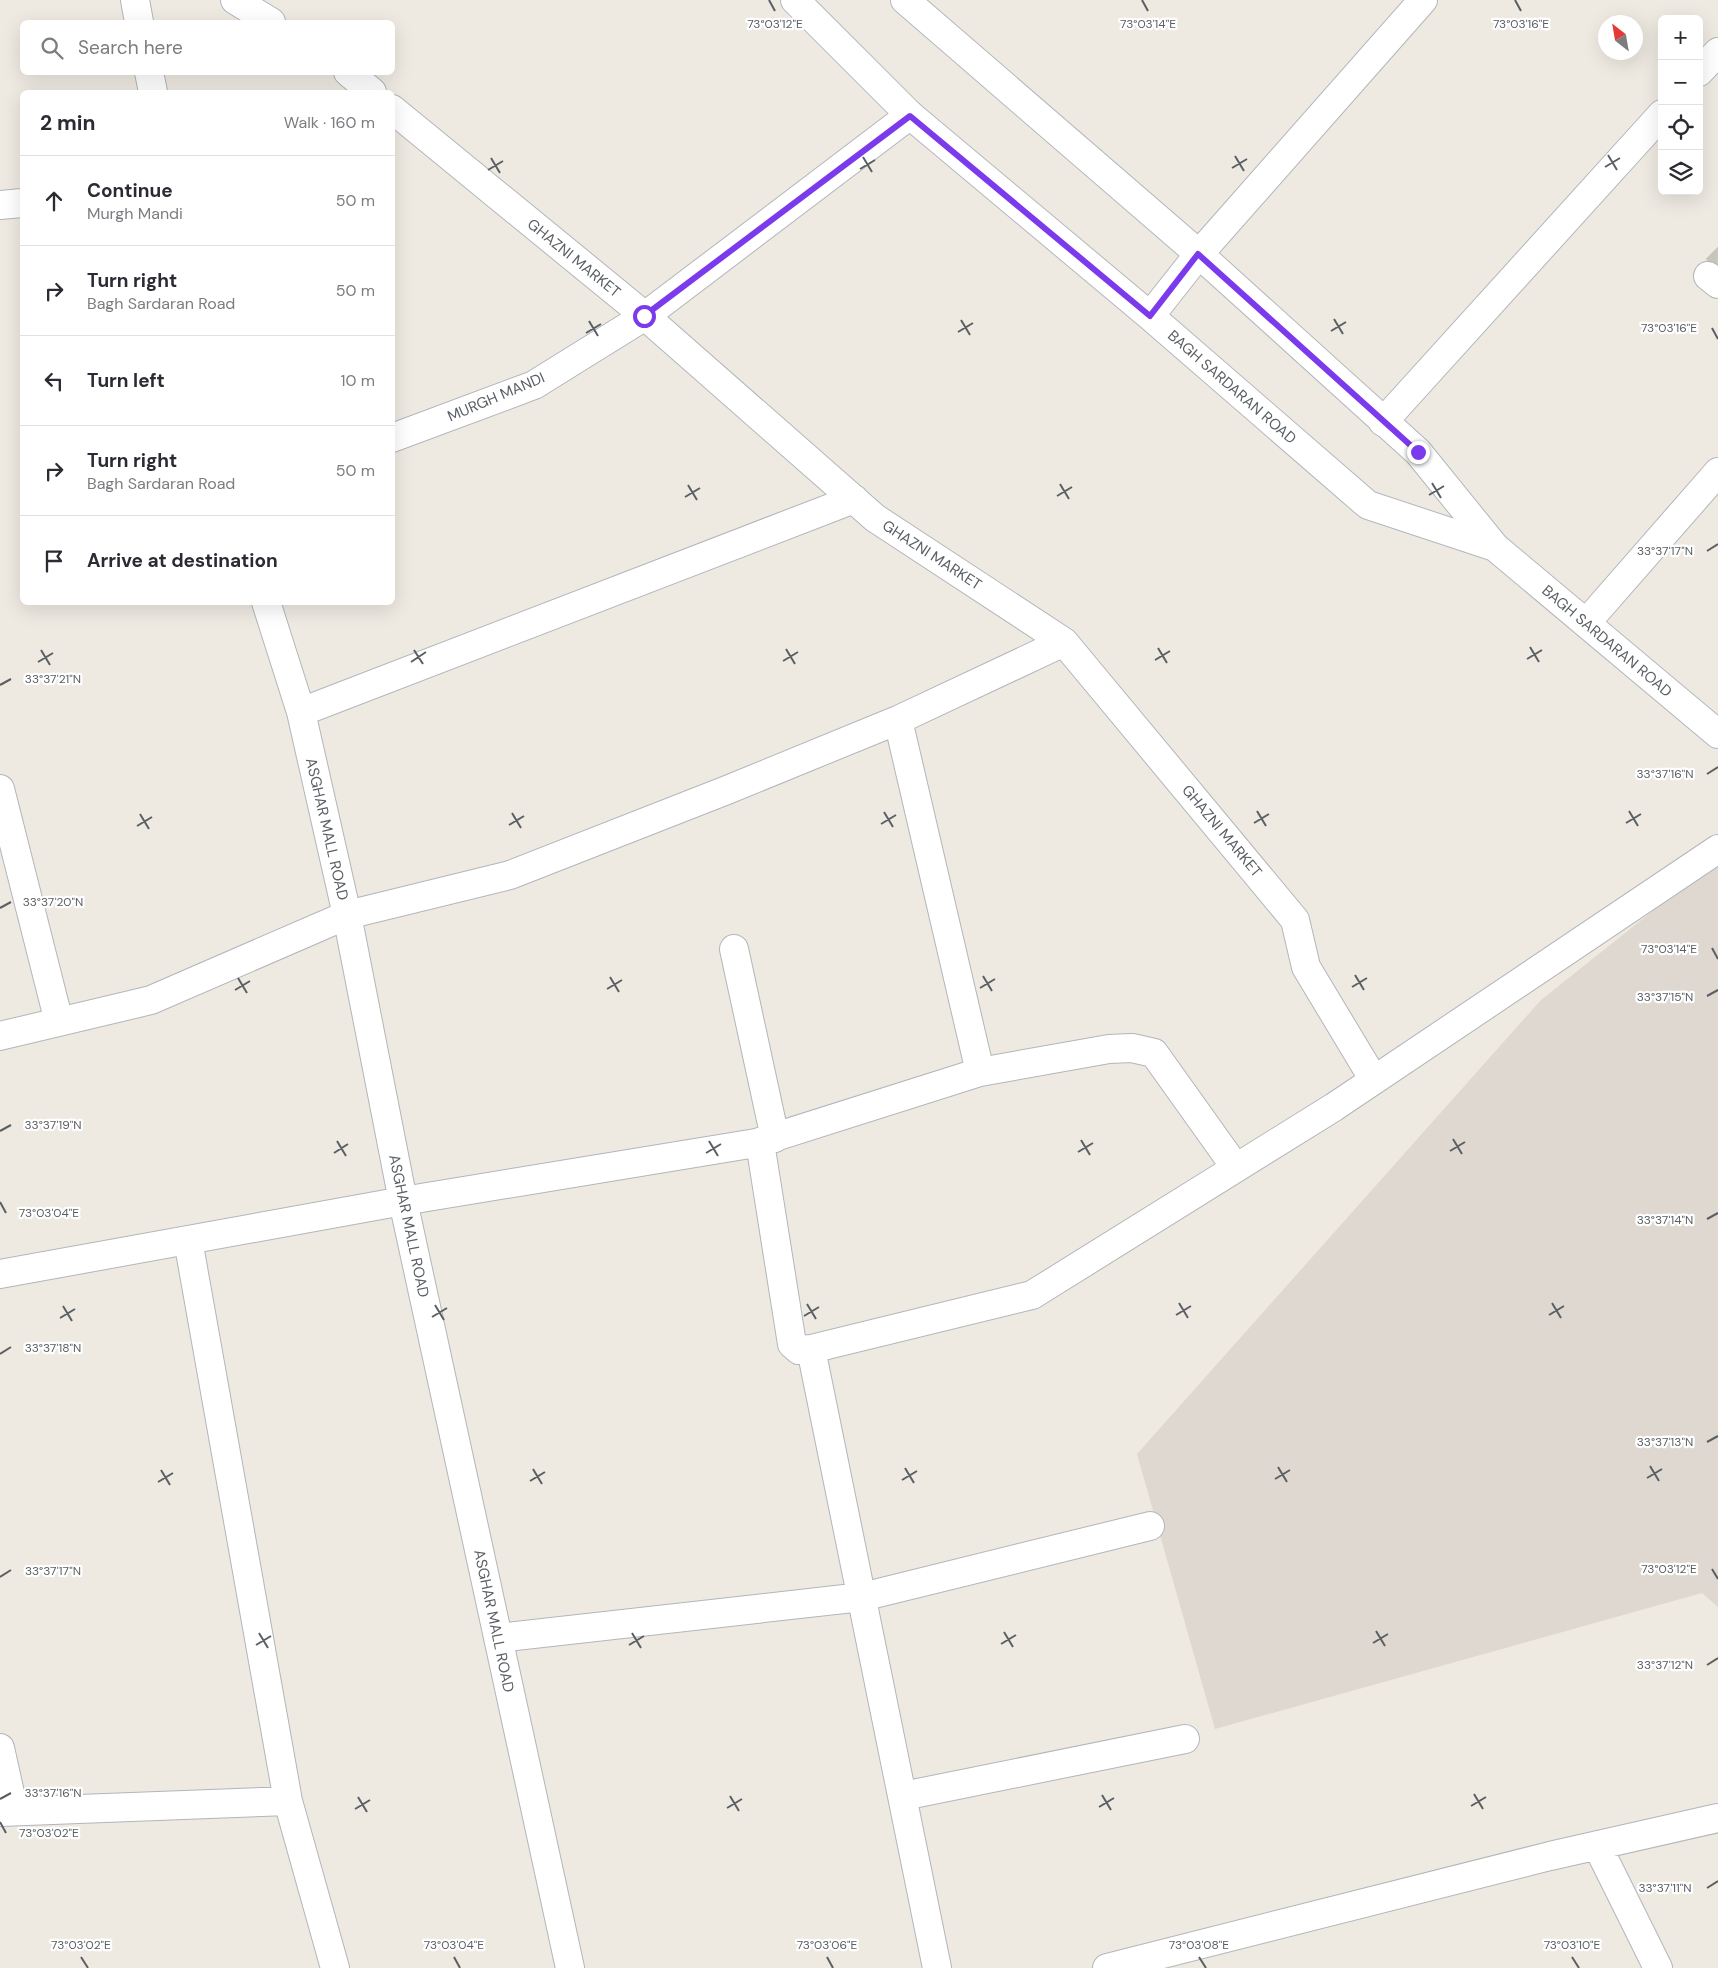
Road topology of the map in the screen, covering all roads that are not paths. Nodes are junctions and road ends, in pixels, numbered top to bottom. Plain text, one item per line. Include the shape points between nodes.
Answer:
1 (135, 0) edge
2 (235, 0) edge
3 (795, 0) edge
4 (905, 0) edge
5 (1423, 0) edge
6 (139, 20) edge
7 (268, 20) edge
8 (1718, 52) edge
9 (1703, 68) edge
10 (150, 75) edge
11 (352, 75) edge
12 (153, 90) edge
13 (370, 90) edge
14 (395, 111) edge
15 (910, 116) junction
16 (1658, 118) edge
17 (20, 202) edge
18 (0, 206) edge
19 (1198, 254) junction
20 (644, 316) junction
21 (1150, 316) junction
22 (1383, 422) junction
23 (395, 437) edge
24 (1718, 472) edge
25 (854, 499) junction
26 (1496, 547) junction
27 (267, 605) edge
28 (1586, 624) junction
29 (1064, 642) junction
30 (301, 712) junction
31 (898, 720) junction
32 (1718, 734) edge
33 (0, 789) edge
34 (1718, 849) edge
35 (347, 915) junction
36 (734, 949) dead end
37 (58, 1022) junction
38 (0, 1036) edge
39 (980, 1072) junction
40 (1374, 1080) junction
41 (766, 1140) junction
42 (1236, 1168) junction
43 (402, 1201) junction
44 (188, 1240) junction
45 (0, 1274) edge
46 (811, 1349) junction
47 (1150, 1526) dead end
48 (862, 1597) junction
49 (498, 1638) junction
50 (1185, 1739) dead end
51 (0, 1748) edge
52 (903, 1796) junction
53 (288, 1801) junction
54 (7, 1811) edge
55 (1718, 1818) edge
56 (1597, 1845) junction
57 (335, 1968) edge
58 (570, 1968) edge
59 (938, 1968) edge
60 (1107, 1968) edge
61 (1658, 1968) edge

1 - 6 street
2 - 7 street
3 - 15 street, BAGH SARDARAN ROAD
4 - 19 street, BAGH SARDARAN ROAD
5 - 19 street
8 - 9 street
10 - 12 street
11 - 13 street
14 - 20 street, GHAZNI MARKET
15 - 20 street, MURGH MANDI
15 - 21 street, BAGH SARDARAN ROAD
16 - 22 street
17 - 18 street
19 - 21 street
19 - 22 street, BAGH SARDARAN ROAD
20 - 23 street, MURGH MANDI via 534,385
20 - 25 street, GHAZNI MARKET
21 - 26 street, BAGH SARDARAN ROAD via 1368,505
22 - 26 street, BAGH SARDARAN ROAD via 1418,452
24 - 28 street
25 - 29 street, GHAZNI MARKET via 875,518
25 - 30 street
26 - 28 street, BAGH SARDARAN ROAD
27 - 30 street, ASGHAR MALL ROAD
28 - 32 street, BAGH SARDARAN ROAD
29 - 31 street
29 - 40 street, GHAZNI MARKET via 1295,920 1306,967
30 - 35 street, ASGHAR MALL ROAD
31 - 35 street via 510,875
31 - 39 street
33 - 37 street
34 - 40 street
35 - 37 street via 151,1000
35 - 43 street, ASGHAR MALL ROAD
36 - 41 street
37 - 38 street
39 - 41 street
39 - 42 street via 1109,1049 1132,1048 1154,1053
40 - 42 street
41 - 43 street
41 - 46 street via 761,1149 792,1344 799,1350
42 - 46 street via 1032,1296
43 - 44 street
43 - 49 street, ASGHAR MALL ROAD
44 - 45 street
44 - 53 street
46 - 48 street
47 - 48 street
48 - 49 street
48 - 52 street
49 - 58 street, ASGHAR MALL ROAD
50 - 52 street
51 - 54 street
52 - 59 street
53 - 54 street
53 - 57 street
55 - 56 street
56 - 60 street
56 - 61 street

